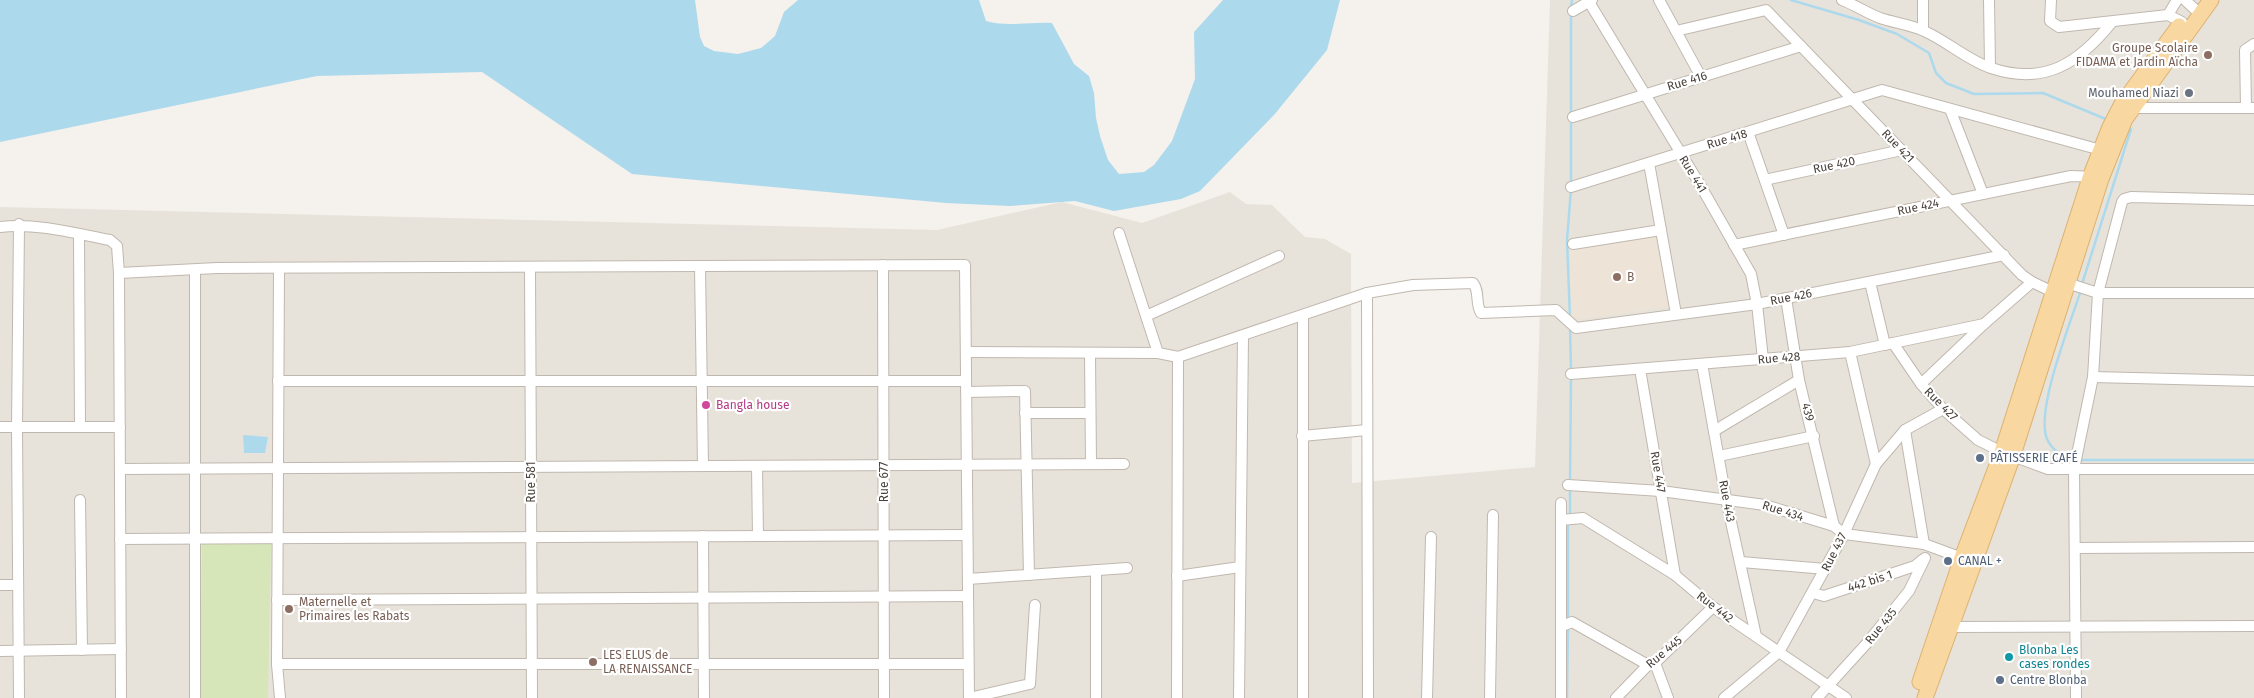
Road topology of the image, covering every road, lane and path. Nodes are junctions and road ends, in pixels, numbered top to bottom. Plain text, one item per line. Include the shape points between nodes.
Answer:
1 (1659, 0) edge
2 (1923, 0) edge
3 (1989, 0) edge
4 (2051, 0) edge
5 (2177, 0) edge
6 (2211, 0) edge
7 (1590, 1) edge
8 (1846, 1) edge
9 (2194, 6) edge
10 (1573, 11) dead end
11 (2175, 19) junction
12 (2112, 22) junction
13 (1923, 30) junction
14 (1676, 31) junction
15 (2254, 44) edge
16 (1801, 46) junction
17 (1990, 67) junction
18 (1701, 77) junction
19 (1646, 94) junction
20 (1853, 100) junction
21 (2250, 108) edge
22 (1950, 109) junction
23 (1573, 117) dead end
24 (2121, 117) junction
25 (1748, 132) junction
26 (1902, 150) junction
27 (2101, 150) junction
28 (1680, 154) junction
29 (1649, 163) junction
30 (2096, 177) junction
31 (1765, 180) junction
32 (1571, 188) dead end
33 (1983, 194) junction
34 (1951, 200) junction
35 (2254, 200) edge
36 (19, 224) junction
37 (0, 226) edge
38 (1661, 230) junction
39 (79, 234) junction
40 (1119, 234) dead end
41 (1784, 235) junction
42 (1572, 244) dead end
43 (1734, 245) junction
44 (2004, 255) junction
45 (1279, 256) dead end
46 (884, 265) junction
47 (700, 266) junction
48 (530, 267) junction
49 (279, 268) junction
50 (195, 271) junction
51 (119, 273) junction
52 (1870, 282) junction
53 (2032, 282) junction
54 (2083, 288) junction
55 (2053, 292) junction
56 (1367, 293) junction
57 (2254, 293) edge
58 (1786, 298) junction
59 (1757, 304) junction
60 (1676, 314) junction
61 (1146, 316) junction
62 (1303, 316) junction
63 (1984, 324) junction
64 (1243, 336) junction
65 (1889, 344) junction
66 (966, 352) junction
67 (1850, 352) junction
68 (1090, 353) junction
69 (1158, 353) junction
70 (1795, 356) junction
71 (1178, 357) junction
72 (1763, 359) junction
73 (1702, 364) junction
74 (1640, 369) junction
75 (1571, 374) dead end
76 (2093, 377) junction
77 (1799, 380) junction
78 (278, 381) junction
79 (530, 381) junction
80 (702, 381) junction
81 (884, 381) junction
82 (966, 381) junction
83 (2254, 381) edge
84 (1922, 384) junction
85 (966, 392) junction
86 (1943, 409) junction
87 (1025, 413) junction
88 (1090, 413) junction
89 (0, 427) edge
90 (17, 427) junction
91 (80, 427) junction
92 (120, 427) junction
93 (1367, 430) junction
94 (1905, 430) junction
95 (1714, 431) junction
96 (1302, 436) junction
97 (1814, 436) junction
98 (2007, 453) junction
99 (1719, 456) junction
100 (967, 464) junction
101 (1027, 464) junction
102 (1090, 464) junction
103 (1124, 464) dead end
104 (1876, 464) junction
105 (884, 465) junction
106 (702, 466) junction
107 (757, 466) junction
108 (531, 467) junction
109 (278, 468) junction
110 (120, 469) junction
111 (195, 469) junction
112 (2074, 469) junction
113 (2254, 469) edge
114 (1568, 485) dead end
115 (1661, 491) junction
116 (1726, 499) junction
117 (80, 500) dead end
118 (1562, 503) dead end
119 (1493, 515) dead end
120 (1561, 520) junction
121 (1834, 526) junction
122 (1844, 534) junction
123 (967, 535) junction
124 (703, 536) junction
125 (758, 536) junction
126 (884, 536) junction
127 (531, 537) junction
128 (1431, 537) dead end
129 (277, 538) junction
130 (120, 539) junction
131 (195, 539) junction
132 (1924, 544) junction
133 (2254, 547) edge
134 (1936, 548) junction
135 (2076, 548) junction
136 (1925, 558) junction
137 (1962, 558) junction
138 (1741, 562) junction
139 (1240, 567) junction
140 (1127, 568) dead end
141 (1826, 569) junction
142 (1096, 570) junction
143 (1029, 575) junction
144 (1675, 575) junction
145 (1177, 576) junction
146 (968, 579) junction
147 (0, 585) edge
148 (18, 585) junction
149 (1813, 593) junction
150 (884, 596) junction
151 (968, 596) junction
152 (704, 597) junction
153 (531, 598) junction
154 (277, 600) junction
155 (1035, 605) dead end
156 (1713, 607) junction
157 (1562, 626) junction
158 (2254, 626) edge
159 (1951, 627) junction
160 (2076, 627) junction
161 (1756, 636) junction
162 (121, 649) junction
163 (19, 650) junction
164 (82, 650) junction
165 (0, 651) edge
166 (1779, 652) junction
167 (276, 664) junction
168 (531, 664) junction
169 (704, 664) junction
170 (884, 664) junction
171 (968, 664) junction
172 (1652, 664) junction
173 (1830, 686) junction
174 (19, 698) edge
175 (121, 698) edge
176 (195, 698) edge
177 (280, 698) edge
178 (532, 698) edge
179 (704, 698) edge
180 (884, 698) edge
181 (969, 698) edge
182 (1096, 698) edge
183 (1177, 698) edge
184 (1239, 698) edge
185 (1303, 698) edge
186 (1368, 698) edge
187 (1427, 698) edge
188 (1490, 698) edge
189 (1561, 698) edge
190 (1616, 698) edge
191 (1668, 698) edge
192 (1724, 698) edge
193 (1817, 698) edge
194 (1846, 698) edge
195 (1915, 698) edge
196 (1925, 698) edge
197 (2076, 698) edge

1 - 14 street
2 - 13 street
3 - 17 street
4 - 12 street via 2050,20 2059,27
5 - 11 street
6 - 9 main road
7 - 10 street
7 - 19 street, Rue 441
8 - 13 street via 1878,17
9 - 11 main road
9 - 24 main road
11 - 12 street
11 - 24 main road
12 - 17 street via 2081,56 2052,72 2019,74
13 - 17 street
14 - 16 street, Rue 421 via 1766,10
14 - 18 street
15 - 21 street via 2245,50
16 - 18 street, Rue 416
16 - 20 street, Rue 421
18 - 19 street, Rue 416
19 - 23 street, Rue 416
19 - 28 street, Rue 441
20 - 22 street, Rue 418 via 1882,90
20 - 25 street, Rue 418
20 - 26 street, Rue 421
21 - 24 street
22 - 27 street
22 - 33 street
24 - 27 main road
24 - 30 main road
25 - 28 street, Rue 418
25 - 31 street
26 - 31 street, Rue 420
26 - 34 street, Rue 421
27 - 30 main road
28 - 29 street, Rue 418
28 - 43 street, Rue 441
29 - 32 street, Rue 418
29 - 38 street
30 - 33 street, Rue 424 via 2070,176
30 - 54 main road
30 - 55 main road
31 - 41 street
33 - 34 street, Rue 424
34 - 41 street, Rue 424
34 - 44 street, Rue 421
35 - 54 street via 2124,199
36 - 37 street
36 - 39 street
36 - 90 street
38 - 42 street
38 - 60 street
39 - 51 street via 114,243
39 - 91 street
40 - 61 street
41 - 43 street, Rue 424
43 - 59 street, Rue 441 via 1751,274
44 - 52 street, Rue 426
44 - 53 street, Rue 421
45 - 61 street
46 - 47 street
46 - 66 street via 965,264
46 - 81 street, Rue 677
47 - 48 street
47 - 80 street
48 - 49 street
48 - 79 street, Rue 581
49 - 50 street
49 - 78 street
50 - 51 street
50 - 111 street
51 - 92 street
52 - 58 street, Rue 426
52 - 65 street, Rue 427
53 - 55 street, Rue 421
53 - 63 street, Rue 428
54 - 57 street
54 - 76 street
54 - 98 main road
55 - 98 main road
56 - 60 street, Rue 426 via 1413,285 1473,283 1481,313 1556,310 1574,328
56 - 62 street
56 - 93 street
58 - 59 street, Rue 426
58 - 70 street, 439
59 - 60 street, Rue 426
59 - 72 street, Rue 441
61 - 69 street
62 - 64 street
62 - 96 street
63 - 65 street, Rue 428
63 - 84 street, Rue 428
64 - 71 street
64 - 139 street
65 - 67 street, Rue 428
65 - 84 street, Rue 427
66 - 68 street
66 - 82 street
67 - 70 street, Rue 428
67 - 104 street
68 - 69 street
68 - 88 street
69 - 71 street
70 - 72 street, Rue 428
70 - 77 street, 439
71 - 145 street
72 - 73 street, Rue 428
73 - 74 street, Rue 428
73 - 95 street, Rue 443
74 - 75 street, Rue 428
74 - 115 street, Rue 447
76 - 83 street
76 - 112 street
77 - 95 street
77 - 97 street, 439
78 - 79 street
78 - 109 street
79 - 80 street
79 - 108 street, Rue 581
80 - 81 street
80 - 106 street
81 - 82 street
81 - 105 street, Rue 677
82 - 85 street
84 - 86 street, Rue 427
85 - 87 street via 1025,391
85 - 100 street
86 - 94 street, Rue 437
86 - 98 street, Rue 427 via 1978,440
87 - 88 street
87 - 101 street
88 - 102 street
89 - 90 street
90 - 91 street
90 - 148 street
91 - 92 street
92 - 110 street
93 - 96 street
93 - 186 street
94 - 104 street, Rue 437
94 - 132 street
95 - 99 street, Rue 443
96 - 185 street
97 - 99 street
97 - 121 street, 439
98 - 112 street, Rue 427 via 2048,469
98 - 137 main road
98 - 159 main road
99 - 116 street, Rue 443
100 - 101 street
100 - 105 street
100 - 123 street
101 - 102 street
101 - 143 street
102 - 103 street
104 - 122 street, Rue 437
105 - 107 street
105 - 126 street, Rue 677
106 - 107 street
106 - 108 street
107 - 125 street
108 - 109 street
108 - 127 street, Rue 581
109 - 111 street
109 - 129 street
110 - 111 street
110 - 130 street
111 - 131 street
112 - 113 street, Rue 427
112 - 135 street
114 - 115 street, Rue 434
115 - 116 street, Rue 434
115 - 144 street, Rue 447
116 - 121 street, Rue 434 via 1765,505
116 - 138 street, Rue 443
117 - 164 street
118 - 120 street
119 - 188 street
120 - 144 street, Rue 442 via 1583,518
120 - 157 street
121 - 122 street, Rue 434
122 - 132 street
122 - 141 street, Rue 437
123 - 126 street
123 - 146 street
124 - 125 street
124 - 127 street
124 - 152 street
125 - 126 street
126 - 150 street, Rue 677
127 - 129 street
127 - 153 street, Rue 581
128 - 187 street
129 - 131 street
129 - 154 street
130 - 131 street
130 - 162 street
131 - 176 street
132 - 134 street
133 - 135 street
134 - 136 street, Rue 435
134 - 137 street
135 - 160 street
136 - 149 street, 442 bis 1 via 1914,566 1824,596
136 - 173 street, Rue 435 via 1909,591
137 - 195 main road
138 - 141 street
138 - 161 street, Rue 443
139 - 145 street
139 - 184 street
140 - 142 street
141 - 149 street, Rue 437
142 - 143 street
142 - 182 street
143 - 146 street
144 - 156 street, Rue 442
145 - 183 street
146 - 151 street
147 - 148 street
148 - 163 street
149 - 166 street, Rue 437
150 - 151 street
150 - 152 street
150 - 170 street, Rue 677
151 - 171 street
152 - 153 street
152 - 169 street
153 - 154 street
153 - 168 street, Rue 581
154 - 167 street
155 - 181 street via 1030,684
156 - 161 street, Rue 442
156 - 172 street, Rue 445
157 - 172 street via 1572,622
157 - 189 street
158 - 160 street
159 - 160 street
159 - 196 main road
160 - 197 street
161 - 166 street, Rue 442
162 - 164 street
162 - 175 street
163 - 164 street
163 - 165 street
163 - 174 street
166 - 173 street, Rue 442
166 - 192 street, Rue 437
167 - 168 street
167 - 177 street
168 - 169 street
168 - 178 street, Rue 581
169 - 170 street
169 - 179 street
170 - 171 street
170 - 180 street, Rue 677
171 - 181 street
172 - 190 street, Rue 445
172 - 191 street
173 - 193 street, Rue 435
173 - 194 street, Rue 442

